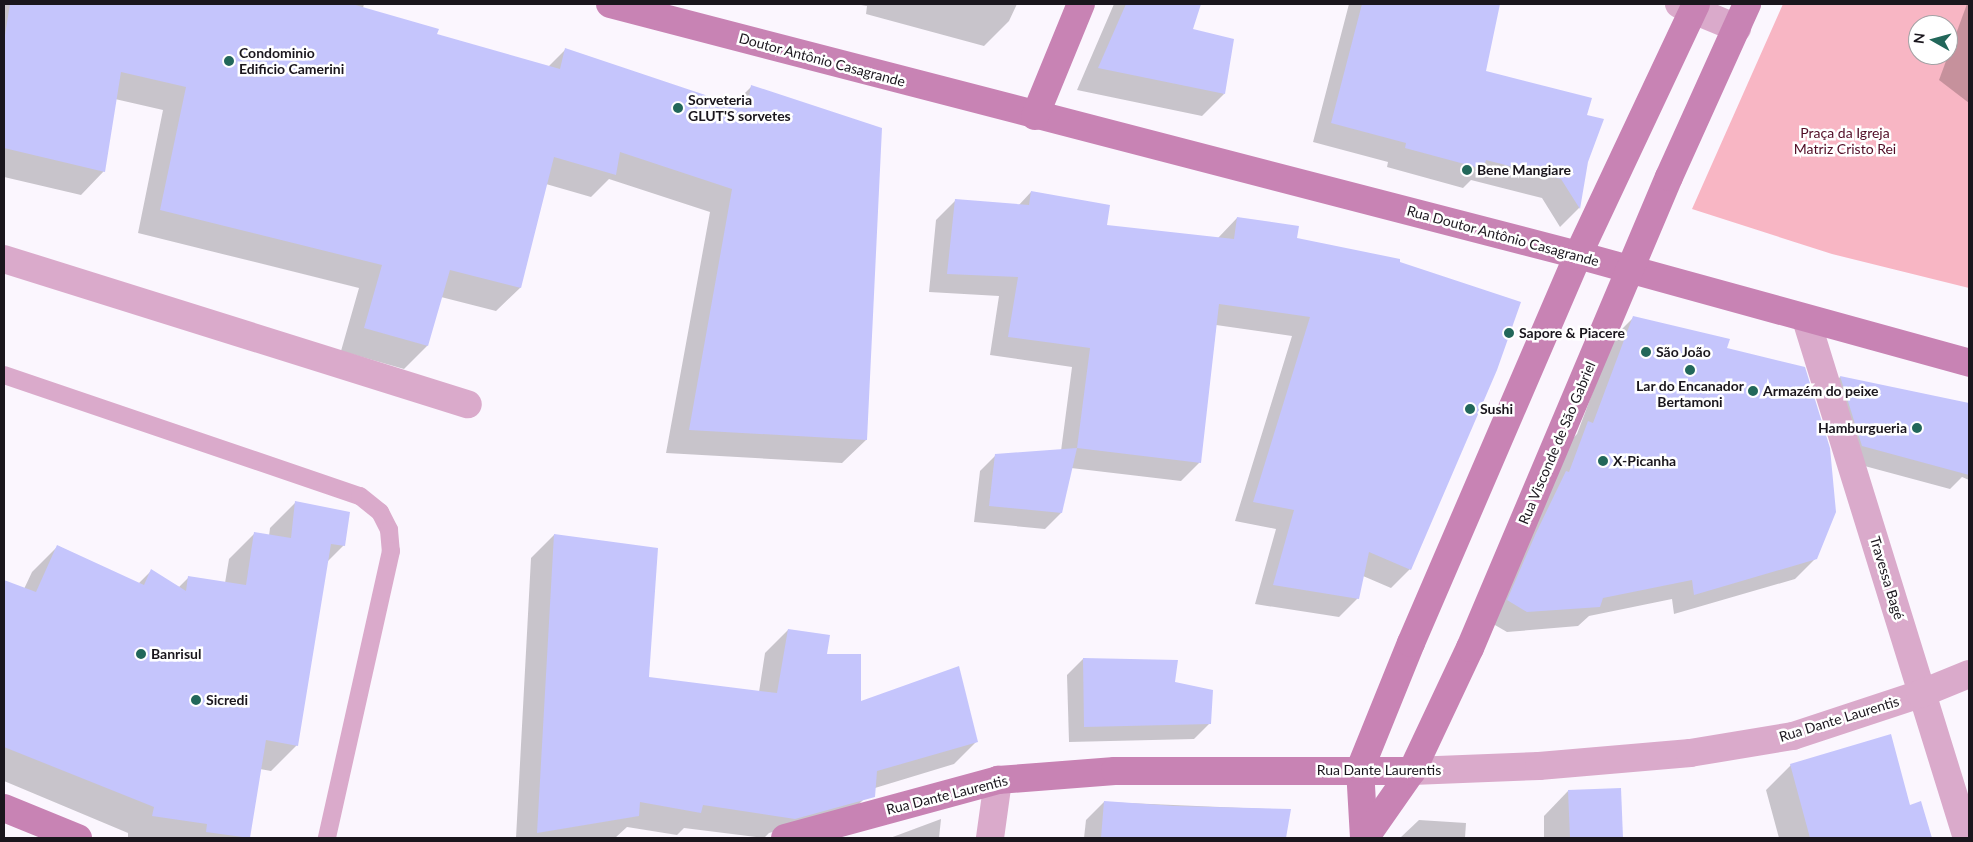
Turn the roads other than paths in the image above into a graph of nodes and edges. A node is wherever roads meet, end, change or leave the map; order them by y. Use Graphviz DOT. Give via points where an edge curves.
graph roads {
  1 [pos="610,4"];
  2 [pos="1081,4"];
  3 [pos="1689,6"];
  4 [pos="1742,16"];
  5 [pos="1035,116"];
  6 [pos="1578,255"];
  7 [pos="4,260"];
  8 [pos="1631,271"];
  9 [pos="1806,318"];
  10 [pos="1969,363"];
  11 [pos="4,376"];
  12 [pos="468,404"];
  13 [pos="1969,674"];
  14 [pos="1920,694"];
  15 [pos="1360,769"];
  16 [pos="1412,771"];
  17 [pos="998,780"];
  18 [pos="4,808"];
  19 [pos="78,838"];
  20 [pos="327,838"];
  21 [pos="785,838"];
  22 [pos="990,838"];
  23 [pos="1365,838"];
  24 [pos="1968,838"];
  1 -- 5 [label="street, Doutor Antônio Casagrande"];
  2 -- 5 [label="street"];
  3 -- 4 [label="street"];
  3 -- 6 [label="street"];
  4 -- 8 [label="street, Rua Visconde de São Gabriel"];
  5 -- 6 [label="street, Rua Doutor Antônio Casagrande"];
  6 -- 8 [label="street, Rua Doutor Antônio Casagrande"];
  6 -- 15 [label="street"];
  7 -- 12 [label="street"];
  8 -- 9 [label="street, Rua Doutor Antônio Casagrande"];
  8 -- 16 [label="street, Rua Visconde de São Gabriel" via="1470,648"];
  9 -- 10 [label="street, Rua Doutor Antônio Casagrande"];
  9 -- 14 [label="street, Travessa Bagé"];
  11 -- 20 [label="lane" via="360,496 380,512 389,530 391,551"];
  13 -- 14 [label="street, Rua Dante Laurentis"];
  14 -- 16 [label="street, Rua Dante Laurentis" via="1793,736 1690,753 1539,766"];
  14 -- 24 [label="street, Travessa Bagé"];
  15 -- 16 [label="street, Rua Dante Laurentis"];
  15 -- 17 [label="street, Rua Dante Laurentis" via="1115,771"];
  15 -- 23 [label="street"];
  16 -- 23 [label="street, Rua Visconde de São Gabriel"];
  17 -- 21 [label="street, Rua Dante Laurentis"];
  17 -- 22 [label="street"];
  18 -- 19 [label="street"];
}
